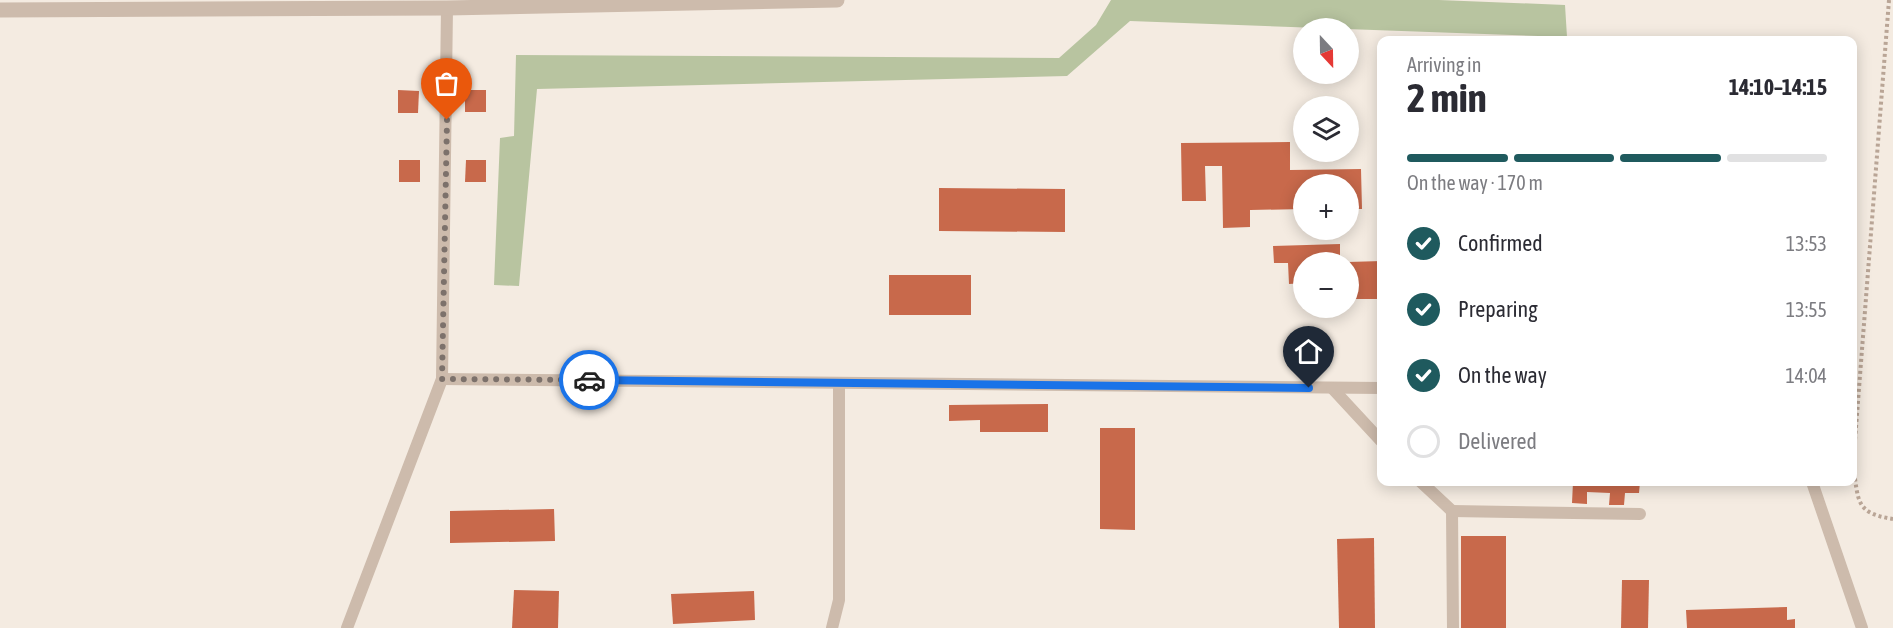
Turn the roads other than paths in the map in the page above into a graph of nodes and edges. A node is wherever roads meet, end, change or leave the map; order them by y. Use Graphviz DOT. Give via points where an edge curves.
graph roads {
  1 [pos="837,0"];
  2 [pos="447,8"];
  3 [pos="0,10"];
  4 [pos="442,379"];
  5 [pos="839,383"];
  6 [pos="1332,388"];
  7 [pos="1377,388"];
  8 [pos="1377,437"];
  9 [pos="1425,486"];
  10 [pos="1813,486"];
  11 [pos="1452,511"];
  12 [pos="1640,514"];
  13 [pos="347,628"];
  14 [pos="832,628"];
  15 [pos="1453,628"];
  16 [pos="1862,628"];
  1 -- 2 [label="street"];
  2 -- 3 [label="street"];
  2 -- 4 [label="lane"];
  4 -- 5 [label="lane"];
  4 -- 13 [label="lane"];
  5 -- 6 [label="lane"];
  5 -- 14 [label="lane" via="839,600"];
  6 -- 7 [label="lane"];
  6 -- 8 [label="lane"];
  9 -- 11 [label="lane"];
  10 -- 16 [label="lane"];
  11 -- 12 [label="lane"];
  11 -- 15 [label="lane"];
}
